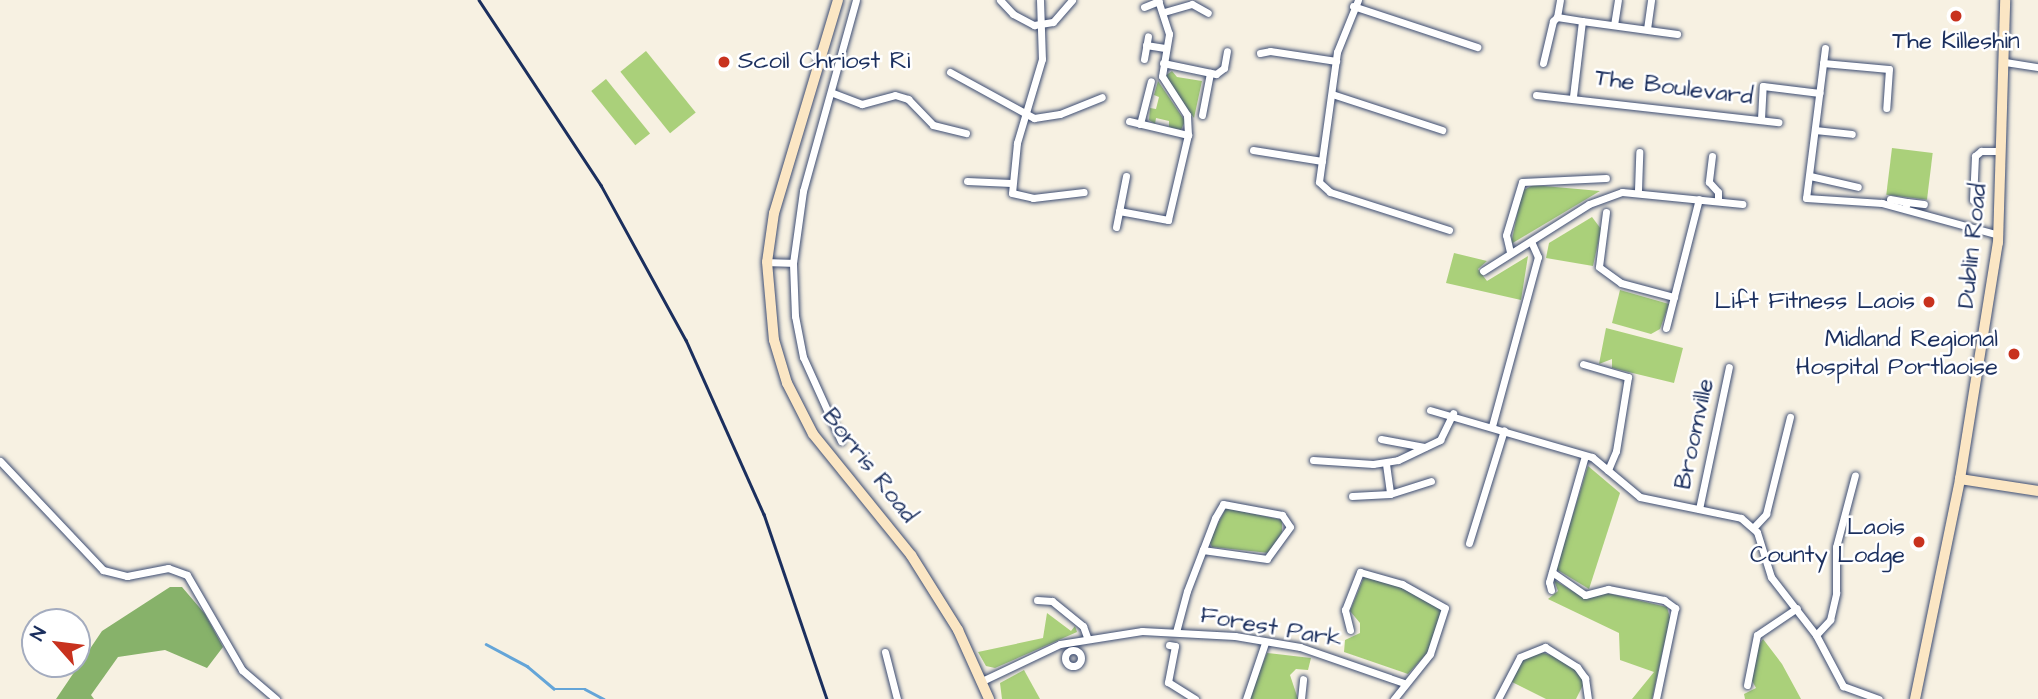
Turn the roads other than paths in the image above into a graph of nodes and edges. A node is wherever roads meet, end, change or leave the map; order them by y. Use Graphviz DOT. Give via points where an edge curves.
graph roads {
  1 [pos="838,0"];
  2 [pos="856,0"];
  3 [pos="1000,0"];
  4 [pos="1040,0"];
  5 [pos="1072,0"];
  6 [pos="1560,0"];
  7 [pos="1618,0"];
  8 [pos="1651,0"];
  9 [pos="2006,0"];
  10 [pos="1158,1"];
  11 [pos="1355,3"];
  12 [pos="1144,7"];
  13 [pos="1164,12"];
  14 [pos="1208,13"];
  15 [pos="1557,17"];
  16 [pos="1582,21"];
  17 [pos="1043,24"];
  18 [pos="1614,24"];
  19 [pos="1647,29"];
  20 [pos="1676,34"];
  21 [pos="1478,47"];
  22 [pos="1165,48"];
  23 [pos="1825,48"];
  24 [pos="1227,51"];
  25 [pos="1260,53"];
  26 [pos="1144,60"];
  27 [pos="1336,61"];
  28 [pos="2005,62"];
  29 [pos="1163,63"];
  30 [pos="1823,63"];
  31 [pos="1543,64"];
  32 [pos="2038,67"];
  33 [pos="950,72"];
  34 [pos="1210,73"];
  35 [pos="1151,81"];
  36 [pos="833,93"];
  37 [pos="1820,93"];
  38 [pos="1332,94"];
  39 [pos="1536,95"];
  40 [pos="1573,96"];
  41 [pos="1102,97"];
  42 [pos="1886,108"];
  43 [pos="1202,115"];
  44 [pos="1027,116"];
  45 [pos="1761,119"];
  46 [pos="1129,121"];
  47 [pos="1778,122"];
  48 [pos="1140,124"];
  49 [pos="1442,130"];
  50 [pos="1815,130"];
  51 [pos="966,133"];
  52 [pos="1852,134"];
  53 [pos="1188,135"];
  54 [pos="1253,150"];
  55 [pos="2001,151"];
  56 [pos="1639,152"];
  57 [pos="1712,156"];
  58 [pos="1322,161"];
  59 [pos="1126,176"];
  60 [pos="1810,176"];
  61 [pos="1606,178"];
  62 [pos="967,181"];
  63 [pos="1011,183"];
  64 [pos="1858,187"];
  65 [pos="1637,190"];
  66 [pos="1084,192"];
  67 [pos="1699,199"];
  68 [pos="1890,199"];
  69 [pos="1973,200"];
  70 [pos="1718,201"];
  71 [pos="1742,204"];
  72 [pos="1924,204"];
  73 [pos="1906,205"];
  74 [pos="1119,211"];
  75 [pos="1606,212"];
  76 [pos="1116,227"];
  77 [pos="1449,230"];
  78 [pos="1999,234"];
  79 [pos="1531,241"];
  80 [pos="1510,251"];
  81 [pos="767,262"];
  82 [pos="793,263"];
  83 [pos="1483,271"];
  84 [pos="1674,297"];
  85 [pos="1666,328"];
  86 [pos="1583,364"];
  87 [pos="1729,367"];
  88 [pos="1430,410"];
  89 [pos="1453,414"];
  90 [pos="1790,417"];
  91 [pos="1492,426"];
  92 [pos="1504,430"];
  93 [pos="1381,439"];
  94 [pos="841,441"];
  95 [pos="1424,447"];
  96 [pos="1585,456"];
  97 [pos="1313,460"];
  98 [pos="0,461"];
  99 [pos="1386,464"];
  100 [pos="1608,470"];
  101 [pos="1855,475"];
  102 [pos="1959,479"];
  103 [pos="1431,481"];
  104 [pos="2038,491"];
  105 [pos="1390,494"];
  106 [pos="1352,496"];
  107 [pos="1699,509"];
  108 [pos="1754,527"];
  109 [pos="1469,543"];
  110 [pos="1203,550"];
  111 [pos="1552,572"];
  112 [pos="1551,590"];
  113 [pos="1037,600"];
  114 [pos="1797,608"];
  115 [pos="1350,630"];
  116 [pos="1176,632"];
  117 [pos="1816,635"];
  118 [pos="1087,636"];
  119 [pos="1069,642"];
  120 [pos="1265,643"];
  121 [pos="1169,645"];
  122 [pos="1072,651"];
  123 [pos="886,652"];
  124 [pos="1303,679"];
  125 [pos="982,681"];
  126 [pos="1404,683"];
  127 [pos="1747,685"];
  128 [pos="276,699"];
  129 [pos="897,699"];
  130 [pos="989,699"];
  131 [pos="1195,699"];
  132 [pos="1246,699"];
  133 [pos="1301,699"];
  134 [pos="1394,699"];
  135 [pos="1498,699"];
  136 [pos="1588,699"];
  137 [pos="1656,699"];
  138 [pos="1879,699"];
  139 [pos="1915,699"];
  1 -- 81 [label="street, Borris Road" via="783,182"];
  2 -- 36 [label="street"];
  3 -- 17 [label="street" via="1022,20"];
  4 -- 17 [label="street"];
  5 -- 17 [label="street" via="1059,18"];
  6 -- 15 [label="street"];
  7 -- 18 [label="street"];
  8 -- 19 [label="street"];
  9 -- 28 [label="street, Dublin Road"];
  10 -- 12 [label="street"];
  10 -- 13 [label="street"];
  11 -- 21 [label="street"];
  11 -- 27 [label="street"];
  13 -- 14 [label="street" via="1192,5"];
  13 -- 22 [label="street" via="1169,34"];
  15 -- 16 [label="street"];
  15 -- 31 [label="street"];
  16 -- 18 [label="street"];
  16 -- 40 [label="street"];
  17 -- 44 [label="street" via="1039,80"];
  18 -- 19 [label="street"];
  19 -- 20 [label="street"];
  22 -- 26 [label="street" via="1147,41"];
  22 -- 29 [label="street"];
  23 -- 30 [label="street"];
  24 -- 34 [label="street" via="1222,71"];
  25 -- 27 [label="street"];
  27 -- 38 [label="street"];
  28 -- 32 [label="street"];
  28 -- 55 [label="street, Dublin Road"];
  29 -- 34 [label="street"];
  29 -- 53 [label="street" via="1162,76 1190,122"];
  30 -- 37 [label="street"];
  30 -- 42 [label="street" via="1889,69"];
  33 -- 44 [label="street"];
  34 -- 43 [label="street"];
  35 -- 48 [label="street"];
  36 -- 51 [label="street" via="862,104 895,95 908,99 933,125"];
  36 -- 82 [label="street" via="803,191"];
  37 -- 45 [label="street, The Boulevard" via="1763,86"];
  37 -- 50 [label="street"];
  38 -- 49 [label="street"];
  38 -- 58 [label="street"];
  39 -- 40 [label="street, The Boulevard"];
  40 -- 45 [label="street, The Boulevard"];
  41 -- 44 [label="street" via="1060,114"];
  44 -- 63 [label="street"];
  45 -- 47 [label="street"];
  46 -- 48 [label="street"];
  48 -- 53 [label="street"];
  50 -- 52 [label="street"];
  50 -- 60 [label="street"];
  53 -- 74 [label="street" via="1168,220"];
  54 -- 58 [label="street"];
  55 -- 69 [label="street" via="1982,151 1975,156"];
  55 -- 78 [label="street, Dublin Road"];
  56 -- 65 [label="street"];
  57 -- 70 [label="street" via="1709,182 1718,192"];
  58 -- 77 [label="street" via="1319,182 1326,190"];
  59 -- 74 [label="street"];
  60 -- 64 [label="street"];
  60 -- 73 [label="street" via="1806,198"];
  61 -- 80 [label="street" via="1522,182 1506,235"];
  62 -- 63 [label="street"];
  63 -- 66 [label="street" via="1016,197"];
  65 -- 67 [label="street"];
  65 -- 79 [label="street" via="1589,204"];
  67 -- 70 [label="street"];
  67 -- 84 [label="street"];
  68 -- 73 [label="street"];
  70 -- 71 [label="street"];
  72 -- 73 [label="street"];
  73 -- 78 [label="street"];
  74 -- 76 [label="street"];
  75 -- 84 [label="street" via="1599,267 1621,284"];
  78 -- 102 [label="street, Dublin Road"];
  79 -- 80 [label="street"];
  79 -- 91 [label="street" via="1538,257"];
  80 -- 83 [label="street"];
  81 -- 82 [label="street"];
  81 -- 125 [label="street, Borris Road" via="775,340 801,413 828,455 911,555 958,630"];
  82 -- 94 [label="street" via="795,316 803,357"];
  84 -- 85 [label="street"];
  86 -- 100 [label="street" via="1628,377 1616,451"];
  87 -- 107 [label="street, Broomville"];
  88 -- 89 [label="street, Broomville"];
  89 -- 91 [label="street, Broomville"];
  89 -- 95 [label="street" via="1446,435"];
  90 -- 108 [label="street" via="1766,514"];
  91 -- 92 [label="street, Broomville"];
  92 -- 96 [label="street, Broomville"];
  92 -- 109 [label="street"];
  93 -- 95 [label="street"];
  95 -- 99 [label="street"];
  96 -- 100 [label="street, Broomville"];
  96 -- 111 [label="street"];
  97 -- 99 [label="street"];
  98 -- 128 [label="street" via="103,570 127,576 168,568 187,575 242,670"];
  99 -- 105 [label="street"];
  100 -- 107 [label="street, Broomville" via="1634,495"];
  101 -- 117 [label="street" via="1836,547 1836,593 1830,620"];
  102 -- 104 [label="street"];
  102 -- 139 [label="street, Dublin Road"];
  103 -- 105 [label="street"];
  105 -- 106 [label="street"];
  107 -- 108 [label="street, Broomville" via="1741,518"];
  108 -- 114 [label="street" via="1771,577"];
  110 -- 110 [label="street" via="1267,559 1290,527 1282,515 1223,504"];
  110 -- 116 [label="street"];
  111 -- 112 [label="street"];
  111 -- 137 [label="street" via="1585,595 1608,589 1664,600 1675,608"];
  113 -- 118 [label="street" via="1052,601 1083,626"];
  114 -- 117 [label="street"];
  114 -- 127 [label="street" via="1757,635"];
  115 -- 126 [label="street" via="1345,610 1360,572 1402,584 1445,608 1430,654"];
  116 -- 118 [label="street, Forest Park"];
  116 -- 120 [label="street, Forest Park"];
  117 -- 138 [label="street" via="1843,686"];
  118 -- 119 [label="street, Forest Park"];
  119 -- 122 [label="street"];
  119 -- 125 [label="street, Forest Park"];
  120 -- 126 [label="street, Forest Park" via="1326,654"];
  120 -- 132 [label="street"];
  121 -- 131 [label="street" via="1175,646 1168,682"];
  123 -- 129 [label="street"];
  124 -- 133 [label="street"];
  125 -- 130 [label="street, Borris Road"];
  126 -- 134 [label="street"];
  135 -- 136 [label="street" via="1520,657 1545,647 1577,667 1585,678"];
}
